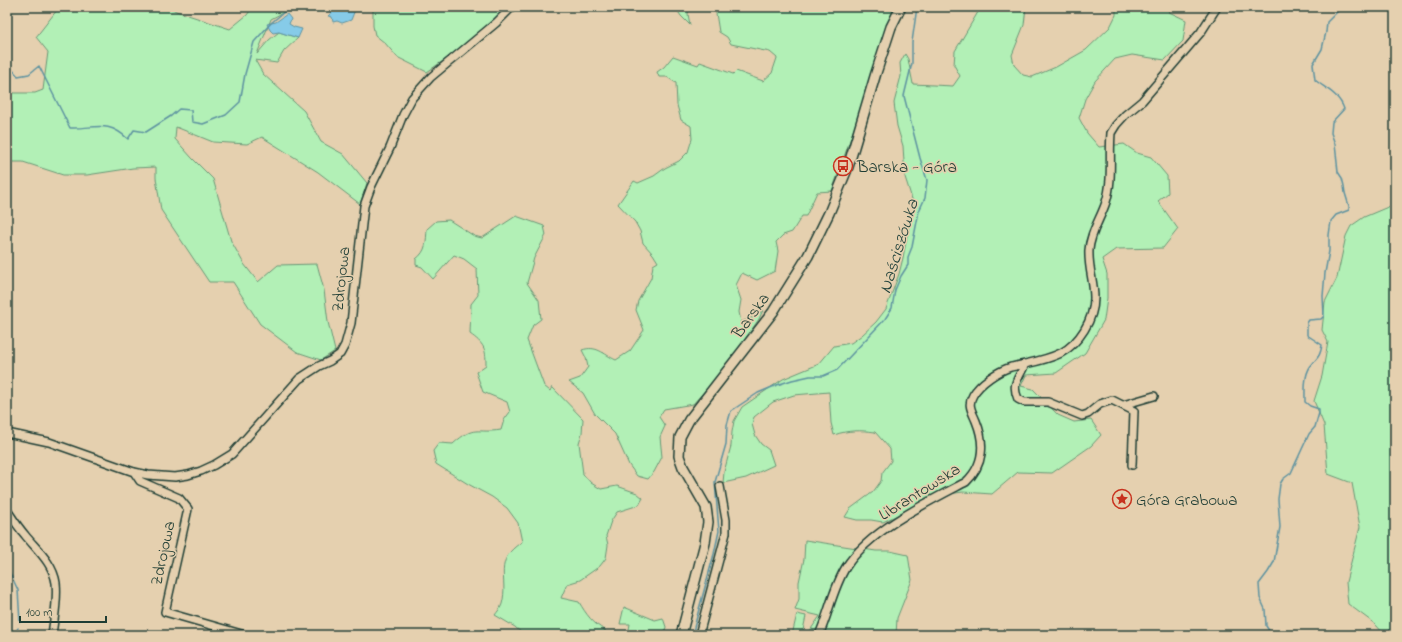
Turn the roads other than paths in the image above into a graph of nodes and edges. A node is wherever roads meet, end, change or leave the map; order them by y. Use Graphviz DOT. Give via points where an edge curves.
graph roads {
  1 [pos="512,7"];
  2 [pos="901,7"];
  3 [pos="1216,7"];
  4 [pos="1025,364"];
  5 [pos="1154,396"];
  6 [pos="1123,405"];
  7 [pos="7,433"];
  8 [pos="1132,465"];
  9 [pos="134,472"];
  10 [pos="720,486"];
  11 [pos="7,510"];
  12 [pos="52,635"];
  13 [pos="246,635"];
  14 [pos="681,635"];
  15 [pos="699,635"];
  16 [pos="819,635"];
  1 -- 9 [label="street, Zdrojowa" via="431,78 412,98 403,115 364,206 351,323 340,354 299,378 232,454 214,465 175,477 148,476"];
  2 -- 14 [label="street, Barska" via="876,73 848,167 811,251 773,312 681,433 681,461 706,508 708,522"];
  3 -- 4 [label="street, Librantowska" via="1201,32 1111,133 1109,190 1089,250 1094,299 1084,331 1062,352"];
  4 -- 6 [label="street" via="1014,391 1018,399 1024,402 1048,402 1082,416 1100,404 1112,400"];
  4 -- 16 [label="street, Librantowska" via="1010,367 997,374 973,395 970,409 979,430 981,454 979,467 973,475 966,482 902,517 857,553 839,582"];
  5 -- 6 [label="street"];
  6 -- 8 [label="street" via="1134,411"];
  7 -- 9 [label="street, Zdrojowa" via="49,442"];
  9 -- 13 [label="street, Zdrojowa" via="140,481 179,498 188,508 165,612"];
  10 -- 15 [label="street" via="726,533"];
  11 -- 12 [label="street" via="52,569 56,584"];
}
